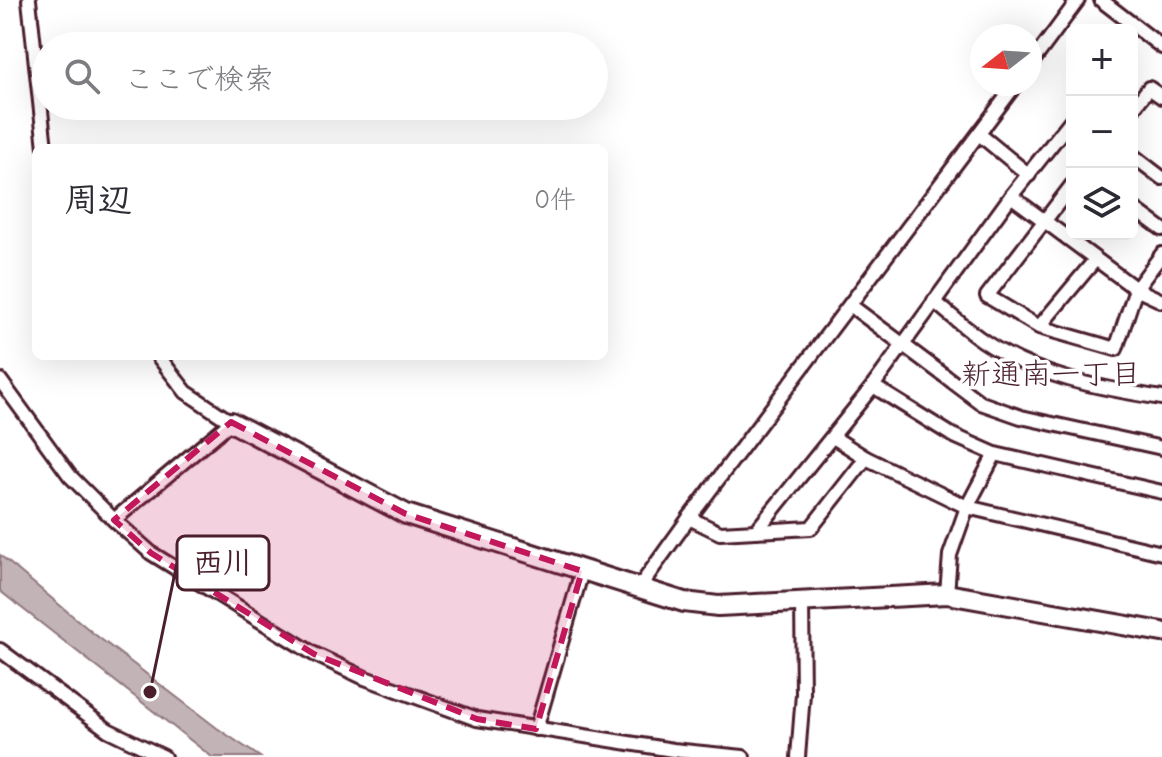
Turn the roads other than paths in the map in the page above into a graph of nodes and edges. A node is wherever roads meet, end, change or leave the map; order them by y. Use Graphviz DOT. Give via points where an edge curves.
graph roads {
  1 [pos="29,0"];
  2 [pos="1078,0"];
  3 [pos="1101,0"];
  4 [pos="1141,31"];
  5 [pos="32,32"];
  6 [pos="1138,35"];
  7 [pos="1162,47"];
  8 [pos="1042,49"];
  9 [pos="1007,96"];
  10 [pos="1162,97"];
  11 [pos="1138,102"];
  12 [pos="42,120"];
  13 [pos="1066,127"];
  14 [pos="979,134"];
  15 [pos="45,144"];
  16 [pos="1138,160"];
  17 [pos="1029,175"];
  18 [pos="1162,178"];
  19 [pos="1066,193"];
  20 [pos="1011,196"];
  21 [pos="1138,211"];
  22 [pos="1045,219"];
  23 [pos="1162,229"];
  24 [pos="1162,254"];
  25 [pos="1095,260"];
  26 [pos="1136,289"];
  27 [pos="934,301"];
  28 [pos="1162,301"];
  29 [pos="850,305"];
  30 [pos="1039,327"];
  31 [pos="903,346"];
  32 [pos="161,360"];
  33 [pos="0,380"];
  34 [pos="873,386"];
  35 [pos="1162,398"];
  36 [pos="231,422"];
  37 [pos="833,437"];
  38 [pos="1162,448"];
  39 [pos="995,454"];
  40 [pos="866,458"];
  41 [pos="1162,492"];
  42 [pos="967,507"];
  43 [pos="689,518"];
  44 [pos="114,520"];
  45 [pos="756,531"];
  46 [pos="1162,553"];
  47 [pos="582,571"];
  48 [pos="638,589"];
  49 [pos="947,594"];
  50 [pos="802,602"];
  51 [pos="1162,632"];
  52 [pos="0,650"];
  53 [pos="536,729"];
  54 [pos="164,757"];
  55 [pos="743,757"];
  56 [pos="798,757"];
  1 -- 5 [label="street"];
  2 -- 8 [label="street"];
  3 -- 4 [label="street"];
  4 -- 6 [label="street"];
  4 -- 7 [label="street"];
  9 -- 14 [label="street"];
  10 -- 11 [label="street" via="1149,88"];
  12 -- 15 [label="street"];
  13 -- 17 [label="street"];
  14 -- 17 [label="street"];
  14 -- 29 [label="street"];
  16 -- 18 [label="street"];
  17 -- 20 [label="street"];
  19 -- 22 [label="street"];
  20 -- 22 [label="street"];
  20 -- 27 [label="street"];
  21 -- 23 [label="street"];
  22 -- 25 [label="street"];
  22 -- 30 [label="street" via="987,296"];
  24 -- 26 [label="street"];
  25 -- 26 [label="street"];
  25 -- 30 [label="street"];
  26 -- 28 [label="street"];
  26 -- 30 [label="street" via="1116,349"];
  27 -- 31 [label="street"];
  27 -- 35 [label="street" via="983,341 1039,370 1094,387"];
  29 -- 31 [label="street"];
  29 -- 43 [label="street"];
  31 -- 34 [label="street"];
  31 -- 38 [label="street" via="981,403"];
  32 -- 36 [label="street" via="186,392"];
  33 -- 44 [label="street" via="70,476"];
  34 -- 37 [label="street"];
  34 -- 39 [label="street" via="952,435"];
  36 -- 44 [label="street"];
  36 -- 47 [label="street" via="406,514"];
  37 -- 40 [label="street"];
  37 -- 45 [label="street"];
  39 -- 41 [label="street"];
  39 -- 42 [label="street"];
  40 -- 42 [label="street"];
  40 -- 45 [label="street" via="811,528"];
  42 -- 46 [label="street"];
  42 -- 49 [label="street" via="950,555"];
  43 -- 45 [label="street" via="720,533"];
  43 -- 48 [label="street"];
  44 -- 53 [label="street" via="151,553 314,654 477,719"];
  47 -- 48 [label="street"];
  47 -- 53 [label="street"];
  48 -- 50 [label="street" via="718,606"];
  49 -- 50 [label="street"];
  49 -- 51 [label="street"];
  50 -- 56 [label="street"];
  52 -- 54 [label="street" via="108,730"];
  53 -- 55 [label="street"];
}
